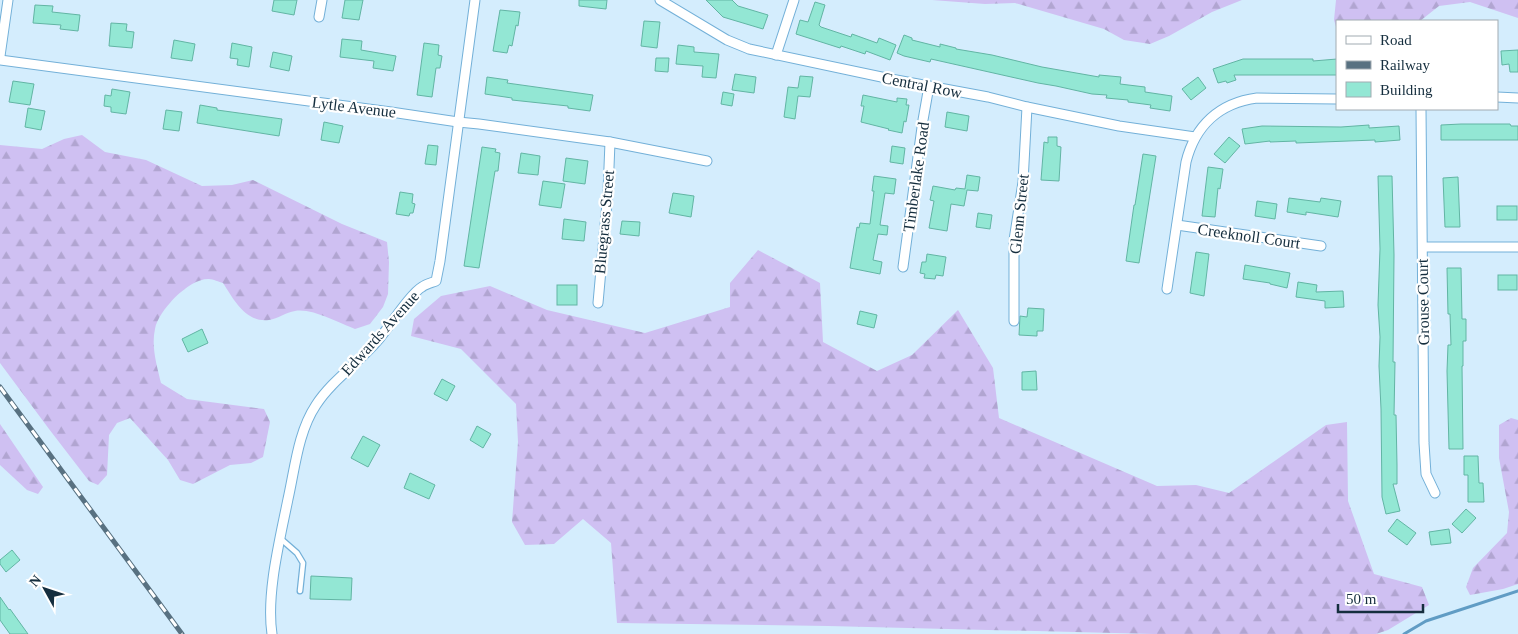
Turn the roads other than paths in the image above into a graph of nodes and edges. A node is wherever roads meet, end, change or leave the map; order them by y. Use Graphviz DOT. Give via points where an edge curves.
graph roads {
  1 [pos="8,0"];
  2 [pos="322,0"];
  3 [pos="475,0"];
  4 [pos="660,0"];
  5 [pos="794,0"];
  6 [pos="319,17"];
  7 [pos="776,55"];
  8 [pos="0,56"];
  9 [pos="0,60"];
  10 [pos="929,86"];
  11 [pos="1498,98"];
  12 [pos="1518,98"];
  13 [pos="1336,99"];
  14 [pos="1027,107"];
  15 [pos="1421,110"];
  16 [pos="458,122"];
  17 [pos="1195,137"];
  18 [pos="610,142"];
  19 [pos="707,161"];
  20 [pos="1176,225"];
  21 [pos="1321,246"];
  22 [pos="1518,246"];
  23 [pos="1422,247"];
  24 [pos="903,267"];
  25 [pos="1167,289"];
  26 [pos="598,303"];
  27 [pos="1014,321"];
  28 [pos="1435,493"];
  29 [pos="280,539"];
  30 [pos="300,590"];
  31 [pos="272,634"];
  1 -- 8 [label="street"];
  2 -- 6 [label="street"];
  3 -- 16 [label="street, Edwards Avenue"];
  4 -- 7 [label="street, Central Row" via="727,40"];
  5 -- 7 [label="street"];
  7 -- 10 [label="street, Central Row"];
  9 -- 16 [label="street, Lytle Avenue"];
  10 -- 14 [label="street, Central Row"];
  10 -- 24 [label="street, Timberlake Road"];
  11 -- 12 [label="street"];
  13 -- 17 [label="street" via="1247,100 1219,111"];
  14 -- 17 [label="street, Central Row"];
  14 -- 27 [label="street, Glenn Street" via="1024,174 1014,240"];
  15 -- 23 [label="street, Grouse Court"];
  16 -- 18 [label="street, Lytle Avenue"];
  16 -- 29 [label="street, Edwards Avenue" via="436,280 413,295 376,342 317,404 299,445"];
  17 -- 20 [label="street" via="1186,162"];
  18 -- 19 [label="street, Lytle Avenue"];
  18 -- 26 [label="street, Bluegrass Street"];
  20 -- 21 [label="street, Creeknoll Court"];
  20 -- 25 [label="street"];
  22 -- 23 [label="street"];
  23 -- 28 [label="street, Grouse Court" via="1426,474"];
  29 -- 30 [label="lane" via="297,553 303,563"];
  29 -- 31 [label="street, Edwards Avenue" via="272,594"];
}
